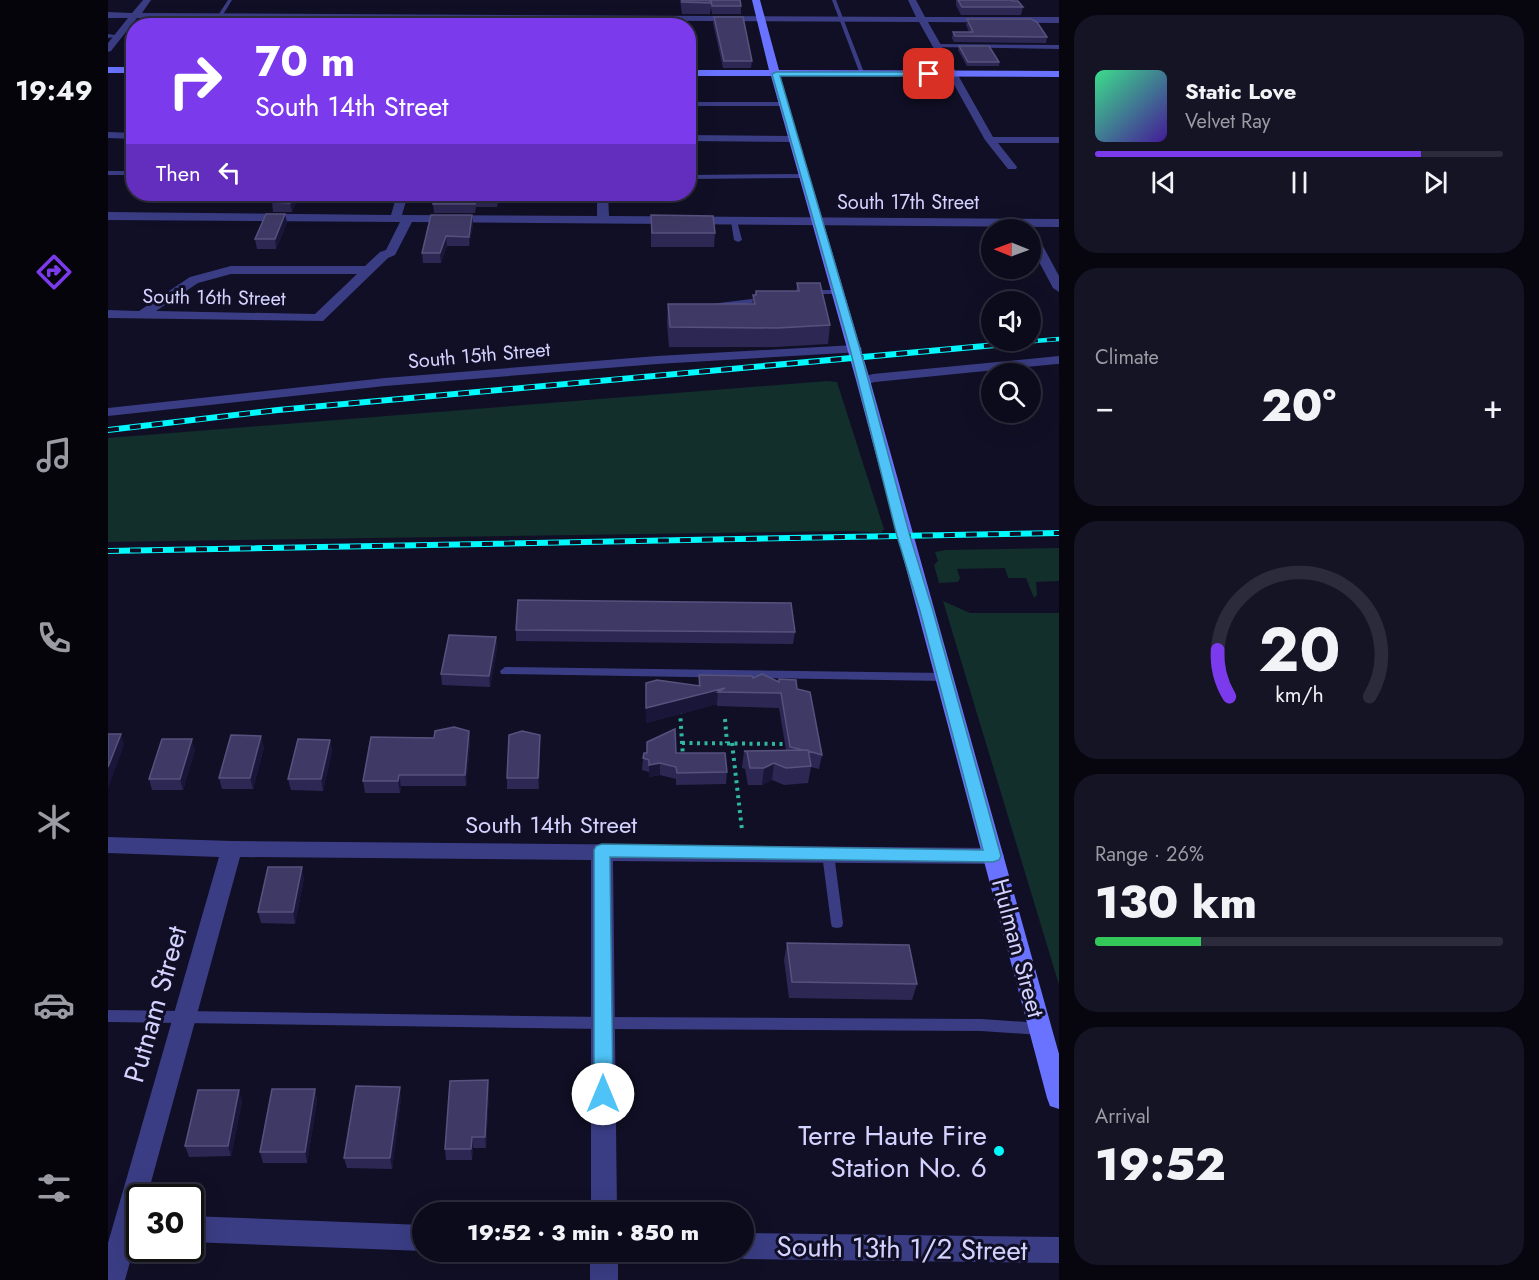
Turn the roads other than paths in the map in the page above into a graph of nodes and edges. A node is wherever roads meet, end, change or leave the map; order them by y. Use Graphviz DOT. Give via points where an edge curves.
graph roads {
  1 [pos="147,0"];
  2 [pos="230,0"];
  3 [pos="756,0"];
  4 [pos="834,0"];
  5 [pos="912,0"];
  6 [pos="108,15"];
  7 [pos="135,15"];
  8 [pos="219,16"];
  9 [pos="446,17"];
  10 [pos="604,17"];
  11 [pos="133,18"];
  12 [pos="620,18"];
  13 [pos="761,18"];
  14 [pos="842,19"];
  15 [pos="922,19"];
  16 [pos="1059,20"];
  17 [pos="696,21"];
  18 [pos="126,26"];
  19 [pos="108,36"];
  20 [pos="118,36"];
  21 [pos="936,46"];
  22 [pos="1059,47"];
  23 [pos="108,50"];
  24 [pos="108,70"];
  25 [pos="126,70"];
  26 [pos="696,72"];
  27 [pos="776,74"];
  28 [pos="863,74"];
  29 [pos="951,74"];
  30 [pos="1059,74"];
  31 [pos="696,104"];
  32 [pos="784,104"];
  33 [pos="108,135"];
  34 [pos="126,136"];
  35 [pos="696,138"];
  36 [pos="794,139"];
  37 [pos="990,140"];
  38 [pos="1059,140"];
  39 [pos="1012,167"];
  40 [pos="108,173"];
  41 [pos="126,173"];
  42 [pos="805,176"];
  43 [pos="696,177"];
  44 [pos="402,201"];
  45 [pos="603,201"];
  46 [pos="108,216"];
  47 [pos="402,217"];
  48 [pos="603,220"];
  49 [pos="734,221"];
  50 [pos="818,221"];
  51 [pos="1059,223"];
  52 [pos="981,226"];
  53 [pos="1041,226"];
  54 [pos="738,240"];
  55 [pos="1041,253"];
  56 [pos="368,270"];
  57 [pos="1059,288"];
  58 [pos="838,292"];
  59 [pos="798,294"];
  60 [pos="779,297"];
  61 [pos="697,307"];
  62 [pos="108,314"];
  63 [pos="141,315"];
  64 [pos="855,349"];
  65 [pos="1057,360"];
  66 [pos="864,381"];
  67 [pos="108,412"];
  68 [pos="505,671"];
  69 [pos="944,677"];
  70 [pos="108,845"];
  71 [pos="232,849"];
  72 [pos="602,850"];
  73 [pos="828,854"];
  74 [pos="993,856"];
  75 [pos="837,923"];
  76 [pos="108,1016"];
  77 [pos="183,1017"];
  78 [pos="603,1023"];
  79 [pos="1040,1029"];
  80 [pos="1059,1098"];
  81 [pos="604,1202"];
  82 [pos="125,1227"];
  83 [pos="204,1230"];
  84 [pos="412,1238"];
  85 [pos="754,1246"];
  86 [pos="1059,1250"];
  87 [pos="604,1262"];
  88 [pos="111,1280"];
  89 [pos="604,1280"];
  1 -- 7 [label="street"];
  2 -- 8 [label="lane"];
  3 -- 13 [label="street, Hulman Street"];
  4 -- 14 [label="lane"];
  5 -- 15 [label="street"];
  6 -- 7 [label="street"];
  7 -- 8 [label="street"];
  7 -- 11 [label="street"];
  8 -- 9 [label="street"];
  9 -- 10 [label="street"];
  10 -- 12 [label="street"];
  13 -- 14 [label="street"];
  13 -- 17 [label="street"];
  13 -- 27 [label="street, Hulman Street"];
  14 -- 15 [label="street"];
  14 -- 28 [label="lane"];
  15 -- 16 [label="street"];
  15 -- 21 [label="street"];
  18 -- 20 [label="street"];
  19 -- 20 [label="lane"];
  20 -- 23 [label="street"];
  21 -- 22 [label="lane"];
  21 -- 29 [label="street"];
  24 -- 25 [label="street"];
  26 -- 27 [label="street"];
  27 -- 28 [label="street"];
  27 -- 32 [label="street, Hulman Street"];
  28 -- 29 [label="street"];
  29 -- 30 [label="street"];
  29 -- 37 [label="street"];
  31 -- 32 [label="lane"];
  32 -- 36 [label="street, Hulman Street"];
  33 -- 34 [label="street"];
  35 -- 36 [label="street"];
  36 -- 42 [label="street, Hulman Street"];
  37 -- 38 [label="street"];
  37 -- 39 [label="street"];
  40 -- 41 [label="lane"];
  42 -- 43 [label="lane"];
  42 -- 50 [label="street, Hulman Street"];
  44 -- 47 [label="street"];
  45 -- 48 [label="street"];
  46 -- 47 [label="street, South 17th Street"];
  47 -- 48 [label="street, South 17th Street"];
  47 -- 56 [label="street" via="391,252"];
  48 -- 49 [label="street, South 17th Street"];
  49 -- 50 [label="street, South 17th Street"];
  49 -- 54 [label="lane"];
  50 -- 52 [label="street, South 17th Street"];
  50 -- 58 [label="street, Hulman Street"];
  51 -- 53 [label="street, South 17th Street"];
  55 -- 57 [label="street"];
  56 -- 63 [label="street" via="231,270 194,280"];
  56 -- 63 [label="street, South 16th Street" via="318,318"];
  58 -- 59 [label="lane"];
  58 -- 64 [label="street, Hulman Street"];
  60 -- 61 [label="lane"];
  62 -- 63 [label="street, South 16th Street"];
  64 -- 66 [label="street, Hulman Street"];
  64 -- 67 [label="street, South 15th Street" via="385,382"];
  65 -- 66 [label="street"];
  66 -- 69 [label="street, Hulman Street"];
  68 -- 69 [label="lane"];
  69 -- 74 [label="street, Hulman Street"];
  70 -- 71 [label="street, South 14th Street"];
  71 -- 72 [label="street, South 14th Street"];
  71 -- 77 [label="street, Putnam Street"];
  72 -- 73 [label="street, South 14th Street"];
  72 -- 78 [label="street"];
  73 -- 74 [label="street, South 14th Street"];
  73 -- 75 [label="lane"];
  74 -- 79 [label="street, Hulman Street"];
  76 -- 77 [label="lane"];
  77 -- 78 [label="lane"];
  77 -- 82 [label="street, Putnam Street"];
  78 -- 79 [label="lane" via="969,1025"];
  78 -- 81 [label="street"];
  79 -- 80 [label="street, Hulman Street"];
  82 -- 88 [label="street, Putnam Street"];
  83 -- 84 [label="street"];
  85 -- 86 [label="street, South 13th 1/2 Street"];
  87 -- 89 [label="street"];
}
